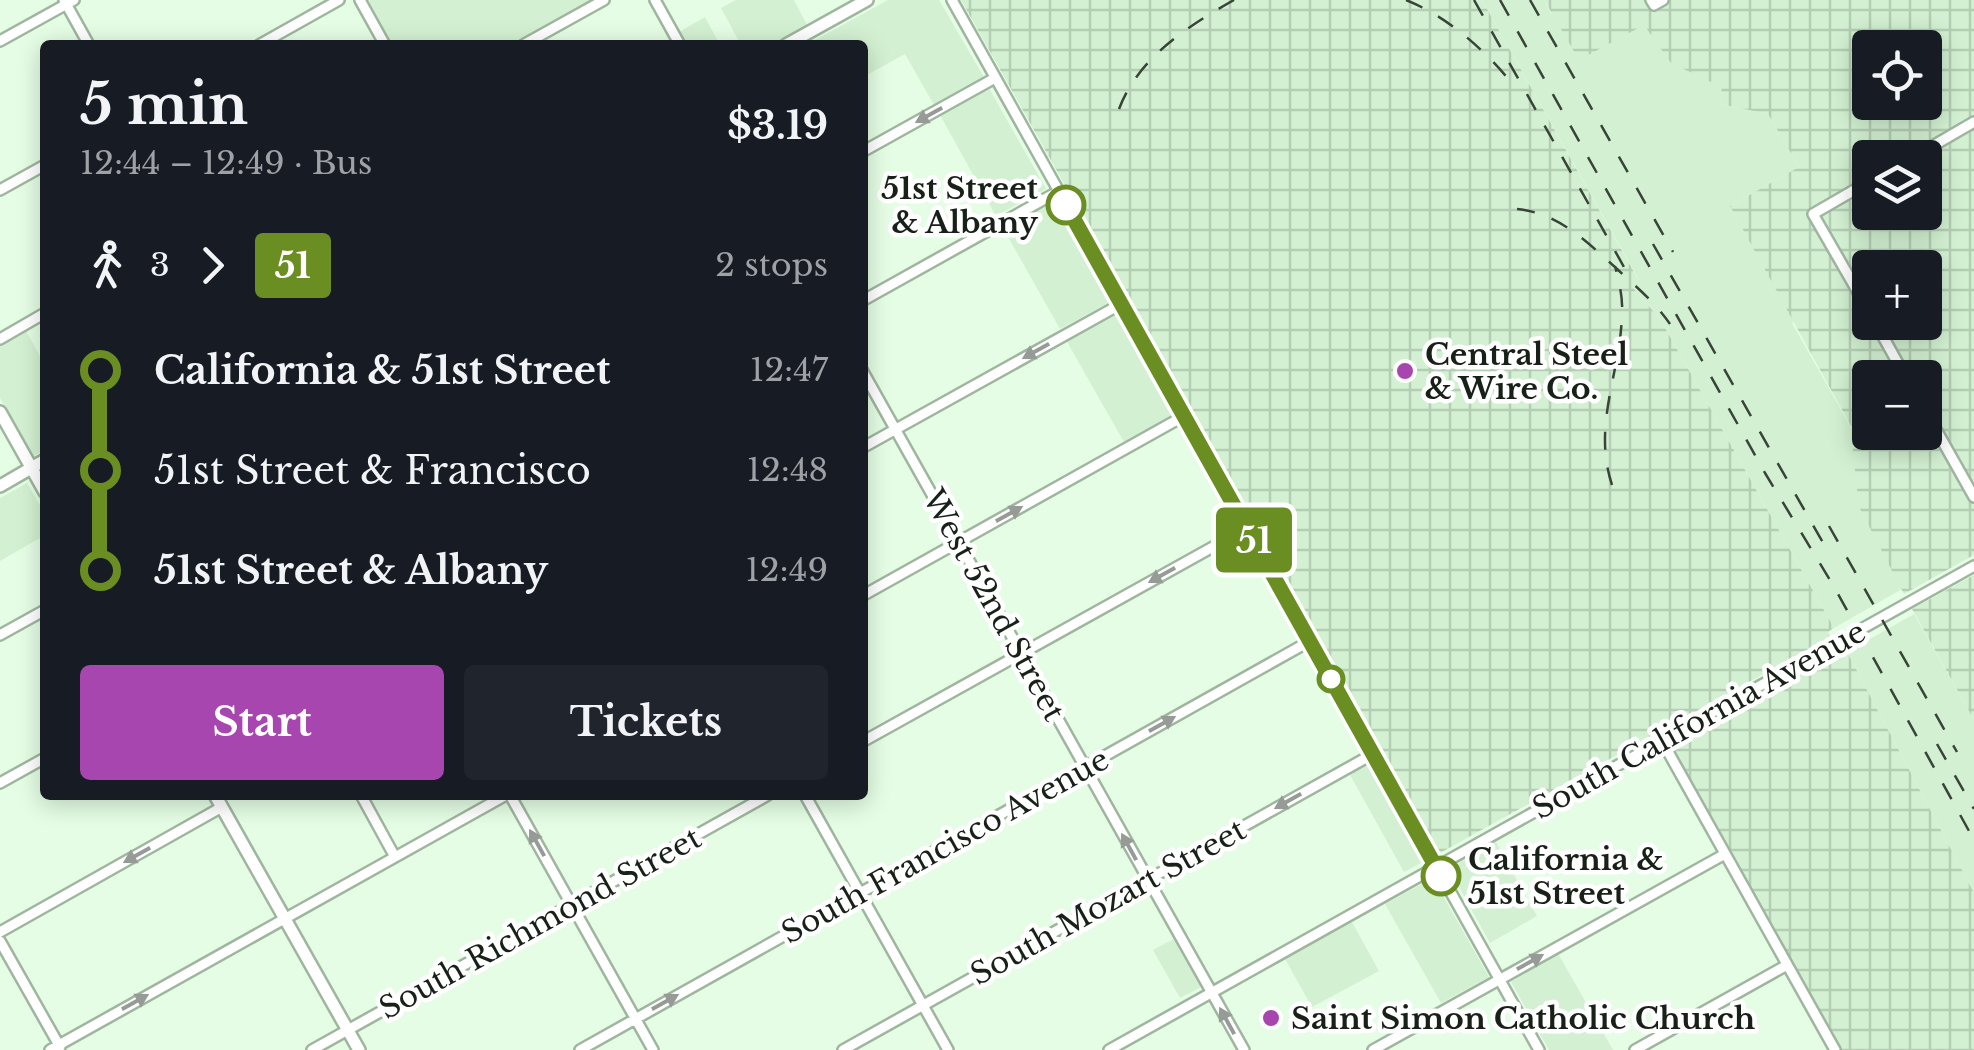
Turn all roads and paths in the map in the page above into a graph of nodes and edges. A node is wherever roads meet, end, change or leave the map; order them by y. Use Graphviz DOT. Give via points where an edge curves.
graph roads {
  1 [pos="339,0"];
  2 [pos="360,0"];
  3 [pos="604,0"];
  4 [pos="655,0"];
  5 [pos="867,0"];
  6 [pos="952,0"];
  7 [pos="68,1"];
  8 [pos="87,40"];
  9 [pos="268,40"];
  10 [pos="382,40"];
  11 [pos="533,40"];
  12 [pos="677,40"];
  13 [pos="795,40"];
  14 [pos="0,41"];
  15 [pos="995,78"];
  16 [pos="1974,122"];
  17 [pos="1942,141"];
  18 [pos="868,149"];
  19 [pos="40,168"];
  20 [pos="0,190"];
  21 [pos="1058,191"];
  22 [pos="1852,191"];
  23 [pos="1852,282"];
  24 [pos="868,298"];
  25 [pos="1122,304"];
  26 [pos="40,317"];
  27 [pos="0,338"];
  28 [pos="868,381"];
  29 [pos="0,412"];
  30 [pos="1184,416"];
  31 [pos="896,430"];
  32 [pos="1942,440"];
  33 [pos="868,445"];
  34 [pos="40,463"];
  35 [pos="31,468"];
  36 [pos="40,483"];
  37 [pos="0,486"];
  38 [pos="1974,496"];
  39 [pos="1247,528"];
  40 [pos="959,542"];
  41 [pos="1974,566"];
  42 [pos="868,593"];
  43 [pos="40,613"];
  44 [pos="0,636"];
  45 [pos="1310,641"];
  46 [pos="1022,654"];
  47 [pos="868,739"];
  48 [pos="1662,741"];
  49 [pos="1373,754"];
  50 [pos="40,761"];
  51 [pos="1085,767"];
  52 [pos="0,783"];
  53 [pos="218,800"];
  54 [pos="364,800"];
  55 [pos="499,800"];
  56 [pos="511,800"];
  57 [pos="759,800"];
  58 [pos="808,800"];
  59 [pos="222,808"];
  60 [pos="1724,854"];
  61 [pos="396,857"];
  62 [pos="1436,867"];
  63 [pos="1148,880"];
  64 [pos="860,893"];
  65 [pos="571,905"];
  66 [pos="285,919"];
  67 [pos="0,932"];
  68 [pos="0,941"];
  69 [pos="1787,965"];
  70 [pos="1499,979"];
  71 [pos="1212,993"];
  72 [pos="923,1005"];
  73 [pos="636,1019"];
  74 [pos="348,1030"];
  75 [pos="57,1048"];
  76 [pos="312,1050"];
  77 [pos="359,1050"];
  78 [pos="580,1050"];
  79 [pos="653,1050"];
  80 [pos="843,1050"];
  81 [pos="948,1050"];
  82 [pos="1108,1050"];
  83 [pos="1244,1050"];
  84 [pos="1372,1050"];
  85 [pos="1539,1050"];
  86 [pos="1635,1050"];
  87 [pos="1835,1050"];
  1 -- 9 [label="street"];
  2 -- 10 [label="street"];
  3 -- 11 [label="street"];
  4 -- 12 [label="street"];
  5 -- 13 [label="main road"];
  6 -- 15 [label="street"];
  7 -- 8 [label="street"];
  7 -- 14 [label="street"];
  15 -- 18 [label="street, one-way"];
  15 -- 21 [label="street"];
  16 -- 17 [label="street"];
  19 -- 20 [label="street"];
  21 -- 24 [label="street"];
  21 -- 25 [label="street"];
  22 -- 23 [label="street" via="1813,214"];
  25 -- 30 [label="street"];
  25 -- 31 [label="street, one-way"];
  26 -- 27 [label="street"];
  28 -- 31 [label="street, West 52nd Street"];
  29 -- 35 [label="main road"];
  30 -- 39 [label="street"];
  40 -- 30 [label="street, one-way"];
  31 -- 33 [label="street"];
  31 -- 40 [label="street, West 52nd Street"];
  32 -- 38 [label="street"];
  34 -- 35 [label="main road"];
  35 -- 36 [label="main road"];
  35 -- 37 [label="main road"];
  39 -- 45 [label="street"];
  39 -- 46 [label="street, one-way"];
  40 -- 42 [label="street"];
  40 -- 46 [label="street, West 52nd Street"];
  41 -- 48 [label="street, South California Avenue"];
  43 -- 44 [label="street"];
  45 -- 49 [label="street"];
  51 -- 45 [label="street, South Francisco Avenue, one-way"];
  46 -- 47 [label="street"];
  46 -- 51 [label="street, West 52nd Street"];
  48 -- 60 [label="street"];
  48 -- 62 [label="street, South California Avenue"];
  49 -- 62 [label="street"];
  49 -- 63 [label="street, South Mozart Street, one-way"];
  50 -- 52 [label="street"];
  63 -- 51 [label="street, West 52nd Street, one-way"];
  51 -- 64 [label="street, South Francisco Avenue"];
  53 -- 59 [label="main road"];
  54 -- 61 [label="street"];
  55 -- 61 [label="street"];
  65 -- 56 [label="street, one-way"];
  57 -- 65 [label="street, South Richmond Street"];
  58 -- 64 [label="street"];
  59 -- 66 [label="main road"];
  59 -- 67 [label="street, one-way"];
  60 -- 69 [label="street"];
  70 -- 60 [label="street, one-way"];
  61 -- 66 [label="street"];
  62 -- 70 [label="street"];
  62 -- 71 [label="street, South California Avenue"];
  63 -- 71 [label="street, West 52nd Street"];
  63 -- 72 [label="street, South Mozart Street"];
  64 -- 72 [label="street"];
  73 -- 64 [label="street, South Francisco Avenue, one-way"];
  65 -- 73 [label="street"];
  65 -- 74 [label="street, South Richmond Street"];
  66 -- 74 [label="main road"];
  75 -- 66 [label="street, one-way"];
  68 -- 75 [label="street"];
  69 -- 86 [label="street"];
  69 -- 87 [label="street"];
  70 -- 84 [label="street"];
  70 -- 85 [label="street"];
  71 -- 82 [label="street, South California Avenue"];
  83 -- 71 [label="street, West 52nd Street, one-way"];
  72 -- 80 [label="street, South Mozart Street"];
  72 -- 81 [label="street"];
  73 -- 78 [label="street, South Francisco Avenue"];
  73 -- 79 [label="street"];
  74 -- 76 [label="street, South Richmond Street"];
  74 -- 77 [label="main road"];
}
